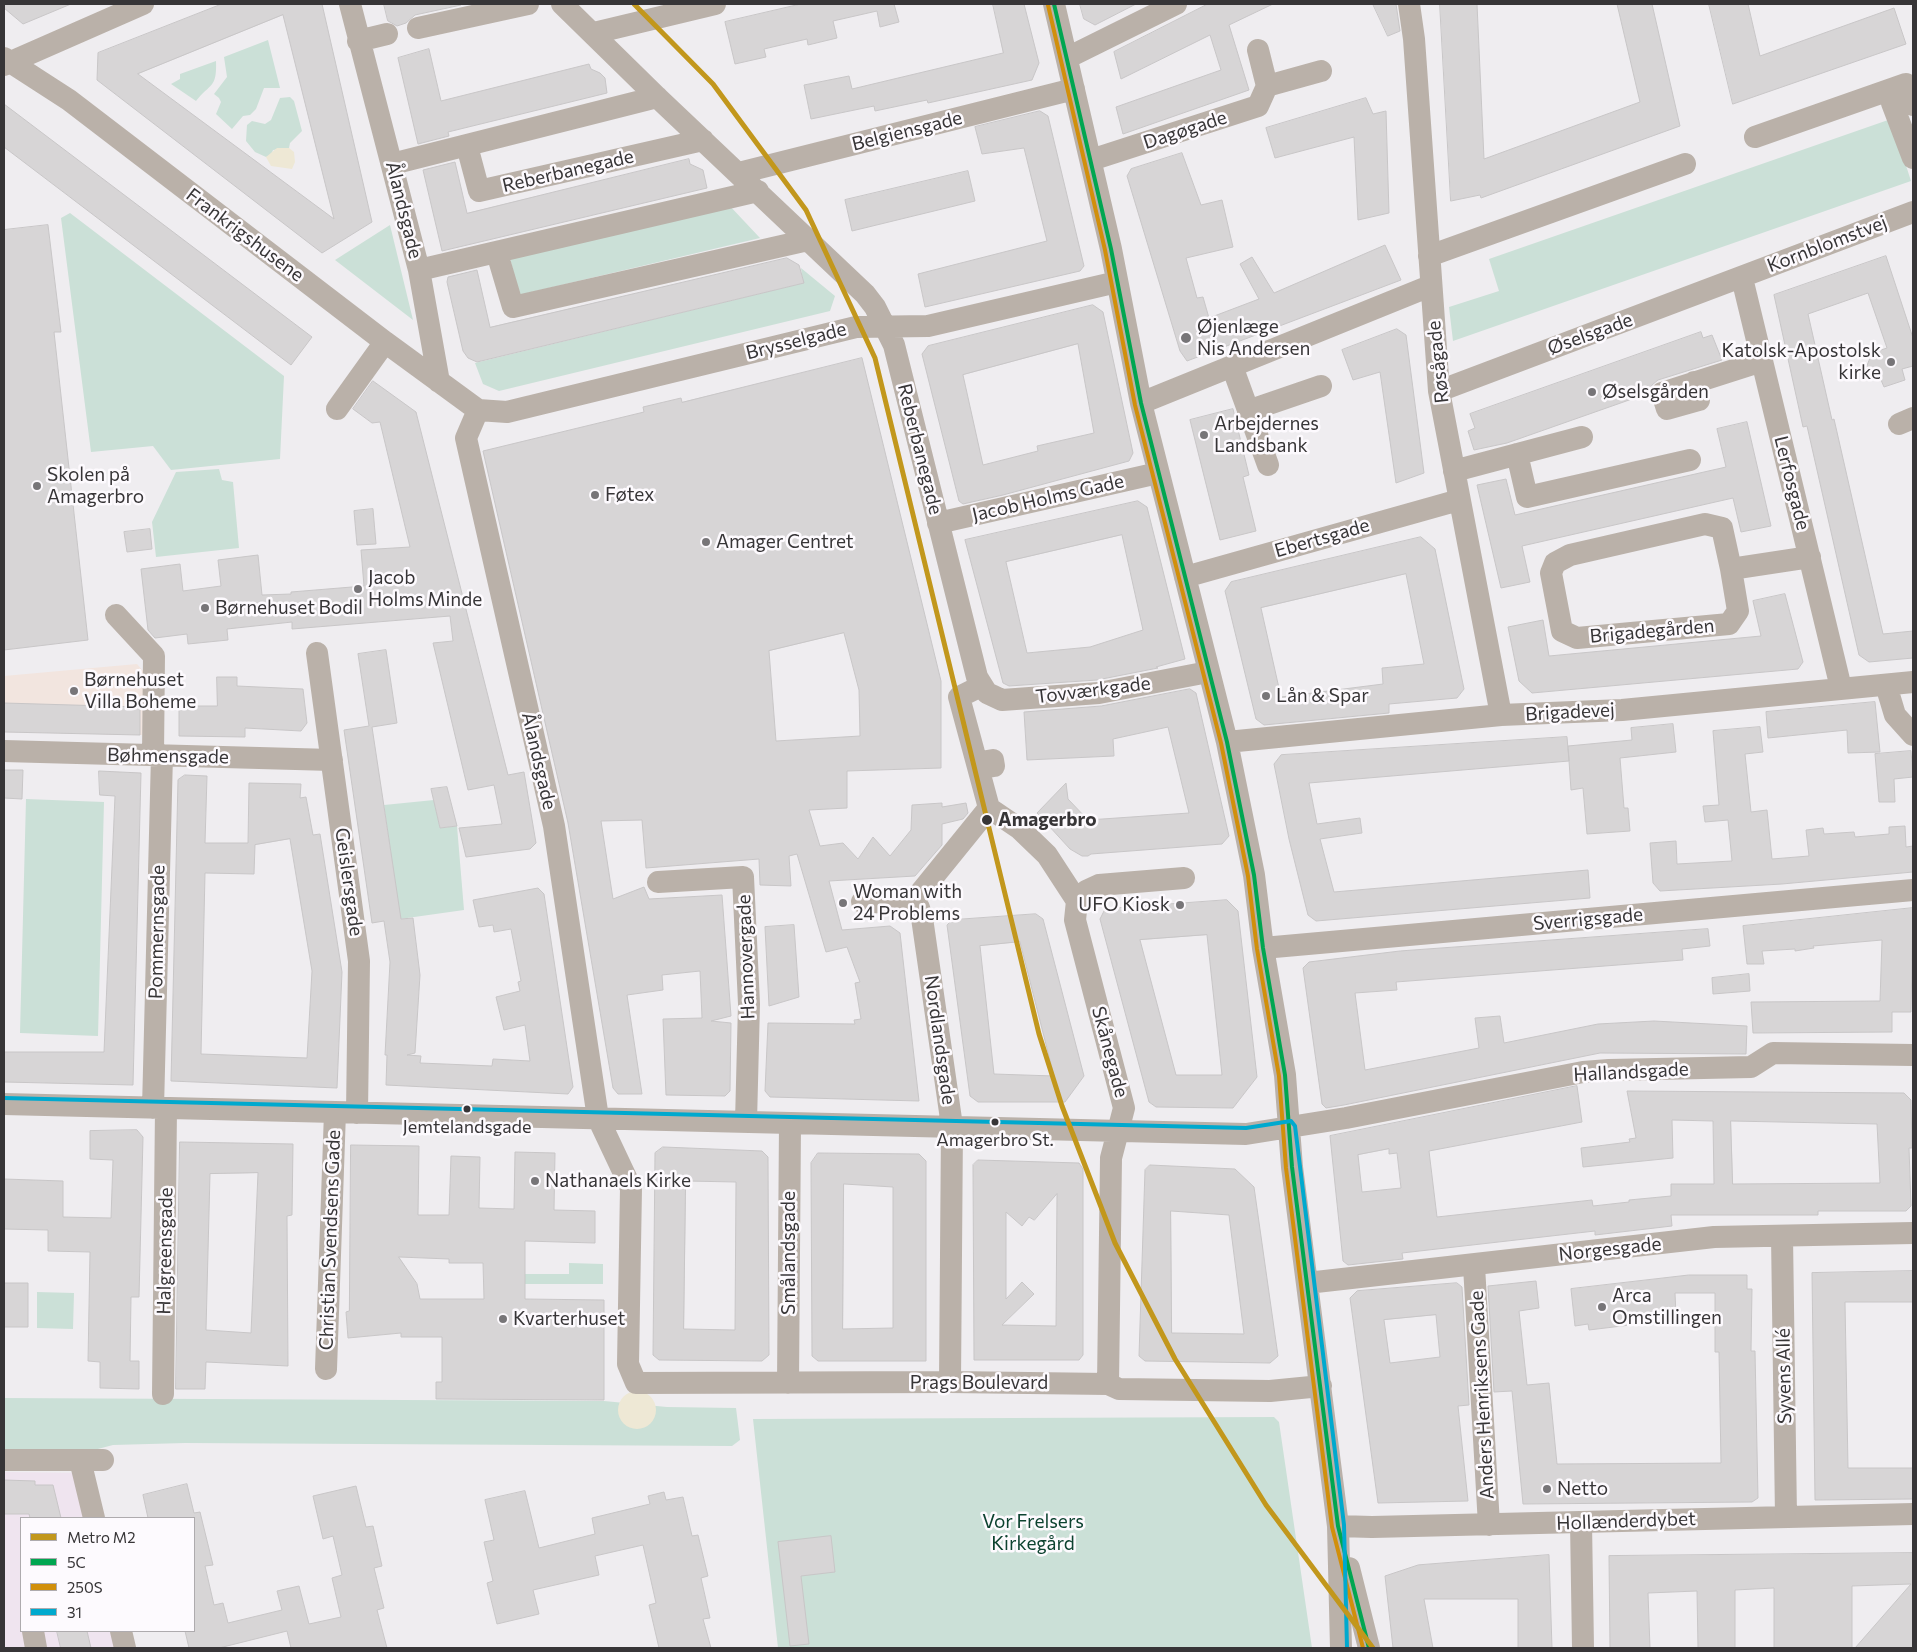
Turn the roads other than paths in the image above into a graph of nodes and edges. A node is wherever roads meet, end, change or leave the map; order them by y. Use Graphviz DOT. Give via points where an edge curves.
graph roads {
  1 [pos="143,4"];
  2 [pos="350,4"];
  3 [pos="528,4"];
  4 [pos="562,4"];
  5 [pos="714,4"];
  6 [pos="1054,4"];
  7 [pos="1176,4"];
  8 [pos="1409,4"];
  9 [pos="418,28"];
  10 [pos="594,33"];
  11 [pos="387,34"];
  12 [pos="358,41"];
  13 [pos="1258,50"];
  14 [pos="1067,58"];
  15 [pos="6,62"];
  16 [pos="1322,71"];
  17 [pos="1267,86"];
  18 [pos="1074,89"];
  19 [pos="657,97"];
  20 [pos="1903,104"];
  21 [pos="1755,136"];
  22 [pos="703,140"];
  23 [pos="468,146"];
  24 [pos="1913,158"];
  25 [pos="1091,160"];
  26 [pos="392,164"];
  27 [pos="1684,164"];
  28 [pos="739,173"];
  29 [pos="758,191"];
  30 [pos="1911,220"];
  31 [pos="808,240"];
  32 [pos="497,253"];
  33 [pos="1429,256"];
  34 [pos="419,270"];
  35 [pos="1742,278"];
  36 [pos="1116,282"];
  37 [pos="1430,286"];
  38 [pos="885,326"];
  39 [pos="385,342"];
  40 [pos="1762,361"];
  41 [pos="1232,366"];
  42 [pos="439,382"];
  43 [pos="1694,382"];
  44 [pos="1321,386"];
  45 [pos="1439,391"];
  46 [pos="1141,403"];
  47 [pos="337,409"];
  48 [pos="478,410"];
  49 [pos="1248,411"];
  50 [pos="1582,437"];
  51 [pos="1517,454"];
  52 [pos="1690,460"];
  53 [pos="1268,465"];
  54 [pos="1454,471"];
  55 [pos="1158,473"];
  56 [pos="1459,500"];
  57 [pos="938,523"];
  58 [pos="1810,557"];
  59 [pos="1730,569"];
  60 [pos="1185,577"];
  61 [pos="116,615"];
  62 [pos="317,653"];
  63 [pos="1208,672"];
  64 [pos="1913,682"];
  65 [pos="1886,685"];
  66 [pos="981,686"];
  67 [pos="1841,688"];
  68 [pos="1501,716"];
  69 [pos="1913,735"];
  70 [pos="1227,742"];
  71 [pos="4,751"];
  72 [pos="158,755"];
  73 [pos="332,760"];
  74 [pos="990,808"];
  75 [pos="1184,878"];
  76 [pos="658,882"];
  77 [pos="1913,890"];
  78 [pos="1077,901"];
  79 [pos="862,902"];
  80 [pos="912,903"];
  81 [pos="1263,948"];
  82 [pos="1913,1055"];
  83 [pos="4,1104"];
  84 [pos="159,1108"];
  85 [pos="335,1112"];
  86 [pos="357,1113"];
  87 [pos="598,1118"];
  88 [pos="746,1122"];
  89 [pos="790,1122"];
  90 [pos="952,1126"];
  91 [pos="1289,1127"];
  92 [pos="1117,1130"];
  93 [pos="1913,1233"];
  94 [pos="1782,1236"];
  95 [pos="1474,1266"];
  96 [pos="1307,1284"];
  97 [pos="326,1369"];
  98 [pos="950,1382"];
  99 [pos="788,1383"];
  100 [pos="1108,1384"];
  101 [pos="1321,1386"];
  102 [pos="163,1394"];
  103 [pos="4,1460"];
  104 [pos="80,1460"];
  105 [pos="103,1460"];
  106 [pos="1913,1514"];
  107 [pos="1786,1516"];
  108 [pos="94,1517"];
  109 [pos="1581,1522"];
  110 [pos="1489,1525"];
  111 [pos="1338,1526"];
  112 [pos="33,1632"];
  113 [pos="121,1632"];
  114 [pos="36,1648"];
  115 [pos="125,1648"];
  116 [pos="1342,1648"];
  117 [pos="1355,1648"];
  118 [pos="1369,1648"];
  119 [pos="1583,1648"];
  1 -- 15 [label="street"];
  2 -- 12 [label="street, Ålandsgade"];
  3 -- 9 [label="street"];
  4 -- 10 [label="street, Reberbanegade"];
  5 -- 10 [label="street"];
  6 -- 14 [label="street"];
  7 -- 14 [label="street"];
  8 -- 33 [label="street, Røsågade"];
  10 -- 19 [label="street, Reberbanegade"];
  11 -- 12 [label="street"];
  12 -- 26 [label="street, Ålandsgade"];
  13 -- 17 [label="street"];
  14 -- 18 [label="street"];
  15 -- 39 [label="street, Frankrigshusene" via="69,100"];
  16 -- 17 [label="street"];
  17 -- 25 [label="street, Dagøgade" via="1258,106"];
  18 -- 25 [label="street"];
  18 -- 28 [label="street, Belgiensgade"];
  19 -- 22 [label="street, Reberbanegade"];
  19 -- 23 [label="street"];
  20 -- 21 [label="street" via="1906,84"];
  20 -- 24 [label="street"];
  22 -- 23 [label="street, Reberbanegade" via="479,191"];
  22 -- 28 [label="street, Reberbanegade"];
  23 -- 26 [label="street"];
  25 -- 36 [label="street"];
  26 -- 34 [label="street, Ålandsgade"];
  27 -- 33 [label="street"];
  28 -- 29 [label="street, Reberbanegade"];
  29 -- 31 [label="street, Reberbanegade"];
  29 -- 32 [label="street"];
  30 -- 35 [label="street, Kornblomstvej"];
  31 -- 32 [label="street" via="513,307"];
  31 -- 38 [label="street, Reberbanegade" via="865,294"];
  32 -- 34 [label="street"];
  33 -- 37 [label="street, Røsågade"];
  34 -- 42 [label="street, Ålandsgade"];
  35 -- 40 [label="street, Lerfosgade"];
  35 -- 45 [label="street, Øselsgade"];
  36 -- 38 [label="street, Brysselgade" via="928,326"];
  36 -- 46 [label="street"];
  37 -- 41 [label="street"];
  37 -- 45 [label="street, Røsågade"];
  38 -- 48 [label="street, Brysselgade" via="856,327 508,412"];
  38 -- 57 [label="street, Reberbanegade" via="894,345"];
  39 -- 42 [label="street, Frankrigshusene"];
  39 -- 47 [label="street"];
  40 -- 43 [label="street"];
  40 -- 58 [label="street, Lerfosgade"];
  41 -- 46 [label="street"];
  41 -- 49 [label="street"];
  42 -- 48 [label="street, Frankrigshusene"];
  44 -- 49 [label="street"];
  45 -- 54 [label="street, Røsågade"];
  46 -- 55 [label="street"];
  48 -- 87 [label="street, Ålandsgade" via="466,438 554,826"];
  49 -- 53 [label="street"];
  50 -- 51 [label="street"];
  51 -- 52 [label="street" via="1527,497"];
  51 -- 54 [label="street"];
  54 -- 56 [label="street, Røsågade"];
  55 -- 57 [label="street, Jacob Holms Gade"];
  55 -- 60 [label="street"];
  56 -- 60 [label="street, Ebertsgade"];
  56 -- 68 [label="street, Røsågade"];
  57 -- 66 [label="street, Reberbanegade"];
  58 -- 59 [label="street"];
  58 -- 67 [label="street, Lerfosgade"];
  59 -- 59 [label="street, Brigadegården" via="1722,528 1705,524 1570,555 1555,563 1551,573 1562,631 1577,638 1729,624 1738,611"];
  60 -- 63 [label="street"];
  61 -- 72 [label="street, Pommernsgade" via="154,656"];
  62 -- 73 [label="street, Geislersgade"];
  63 -- 66 [label="street, Tovværkgade" via="1100,693 1002,700 994,698"];
  63 -- 70 [label="street"];
  64 -- 65 [label="street, Brigadevej"];
  65 -- 67 [label="street, Brigadevej"];
  65 -- 69 [label="street" via="1895,715"];
  66 -- 74 [label="street" via="959,698"];
  67 -- 68 [label="street, Brigadevej" via="1622,710"];
  68 -- 70 [label="street, Brigadevej"];
  70 -- 81 [label="street" via="1254,875"];
  71 -- 72 [label="street, Bøhmensgade"];
  72 -- 73 [label="street, Bøhmensgade"];
  72 -- 84 [label="street, Pommernsgade"];
  73 -- 86 [label="street, Geislersgade" via="359,961"];
  74 -- 78 [label="street" via="1048,855"];
  74 -- 80 [label="street"];
  75 -- 78 [label="street" via="1099,885 1086,891"];
  76 -- 88 [label="street, Hannovergade" via="743,877 749,1004"];
  77 -- 81 [label="street, Sverrigsgade"];
  78 -- 92 [label="street, Skånegade" via="1075,920 1124,1108"];
  79 -- 80 [label="street"];
  80 -- 90 [label="street, Nordlandsgade" via="919,908 922,918"];
  81 -- 91 [label="street" via="1285,1075"];
  82 -- 91 [label="street, Hallandsgade" via="1773,1053 1750,1067 1583,1072"];
  83 -- 84 [label="street, Hallandsgade"];
  84 -- 85 [label="street, Hallandsgade"];
  84 -- 102 [label="street, Halgreensgade"];
  85 -- 86 [label="street, Hallandsgade"];
  85 -- 97 [label="street, Christian Svendsens Gade"];
  86 -- 87 [label="street, Hallandsgade"];
  87 -- 88 [label="street, Hallandsgade"];
  87 -- 99 [label="street, Prags Boulevard" via="631,1188 628,1364 636,1383"];
  88 -- 89 [label="street, Hallandsgade"];
  89 -- 90 [label="street, Hallandsgade"];
  89 -- 99 [label="street, Smålandsgade"];
  90 -- 92 [label="street, Hallandsgade"];
  90 -- 98 [label="street, Nordlandsgade"];
  91 -- 92 [label="street, Hallandsgade" via="1246,1134"];
  91 -- 96 [label="street"];
  92 -- 100 [label="street, Skånegade" via="1111,1158"];
  93 -- 94 [label="street, Norgesgade"];
  94 -- 95 [label="street, Norgesgade" via="1714,1237"];
  94 -- 107 [label="street, Syvens Allé"];
  95 -- 96 [label="street, Norgesgade"];
  95 -- 110 [label="street, Anders Henriksens Gade"];
  96 -- 101 [label="street"];
  98 -- 99 [label="street, Prags Boulevard"];
  98 -- 100 [label="street, Prags Boulevard"];
  100 -- 101 [label="street, Prags Boulevard" via="1119,1389 1260,1390"];
  101 -- 111 [label="street"];
  103 -- 104 [label="street"];
  104 -- 105 [label="street"];
  104 -- 108 [label="street"];
  106 -- 107 [label="street, Hollænderdybet"];
  107 -- 109 [label="street, Hollænderdybet"];
  109 -- 110 [label="street, Hollænderdybet"];
  109 -- 119 [label="street"];
  110 -- 111 [label="street, Hollænderdybet"];
  111 -- 116 [label="street"];
  111 -- 117 [label="street"];
  111 -- 118 [label="street"];
  112 -- 114 [label="street"];
  113 -- 115 [label="street"];
}
